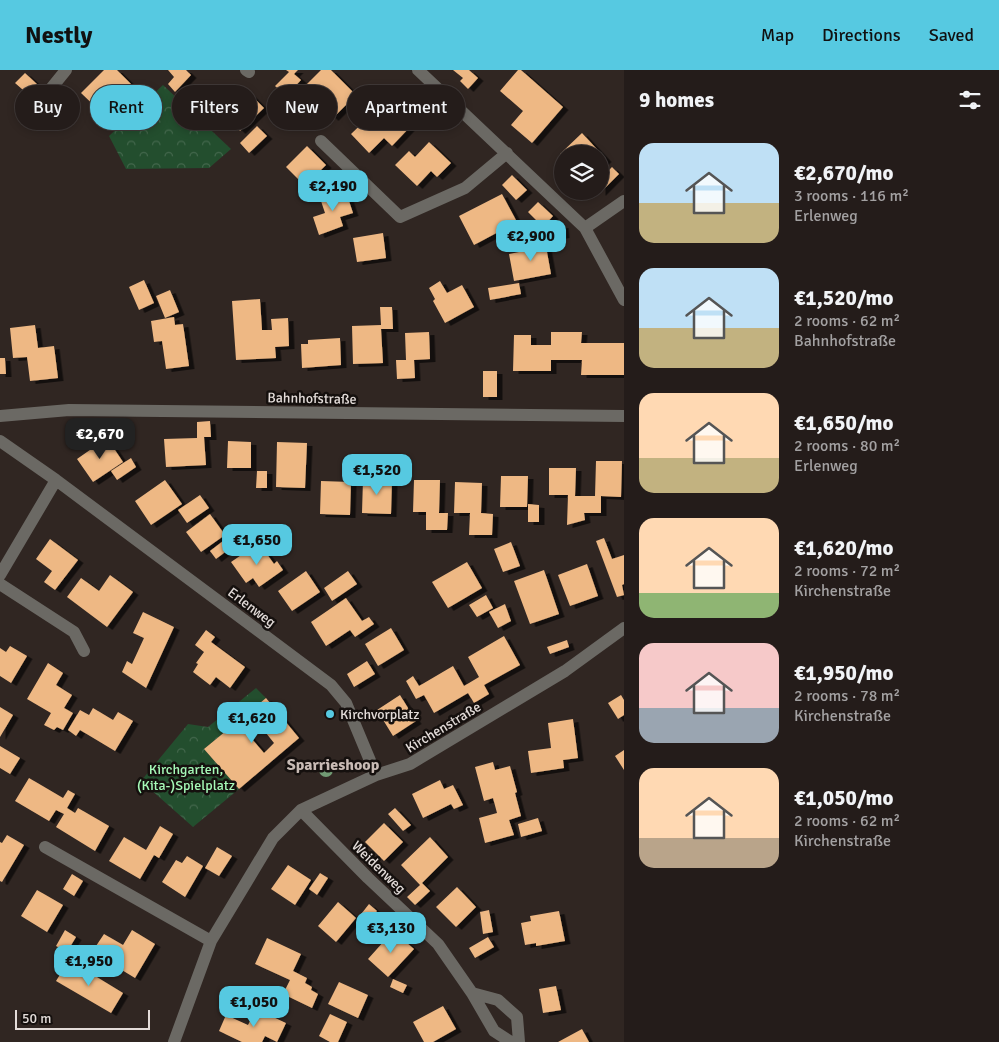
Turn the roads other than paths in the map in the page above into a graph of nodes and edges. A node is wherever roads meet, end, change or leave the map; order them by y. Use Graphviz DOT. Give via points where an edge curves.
graph roads {
  1 [pos="66,70"];
  2 [pos="418,70"];
  3 [pos="54,85"];
  4 [pos="321,142"];
  5 [pos="507,152"];
  6 [pos="624,201"];
  7 [pos="585,228"];
  8 [pos="624,300"];
  9 [pos="0,416"];
  10 [pos="624,416"];
  11 [pos="0,441"];
  12 [pos="56,480"];
  13 [pos="0,575"];
  14 [pos="0,584"];
  15 [pos="624,628"];
  16 [pos="84,651"];
  17 [pos="376,775"];
  18 [pos="301,810"];
  19 [pos="45,847"];
  20 [pos="211,941"];
  21 [pos="472,993"];
  22 [pos="174,1042"];
  23 [pos="511,1042"];
  24 [pos="519,1042"];
  1 -- 3 [label="street"];
  2 -- 5 [label="street"];
  4 -- 5 [label="street" via="400,217 465,188"];
  5 -- 7 [label="street"];
  6 -- 7 [label="street"];
  7 -- 8 [label="street"];
  9 -- 10 [label="street, Bahnhofstraße" via="69,410"];
  11 -- 12 [label="street, Erlenweg"];
  12 -- 13 [label="street"];
  12 -- 17 [label="street, Erlenweg" via="331,685 346,702"];
  14 -- 16 [label="street" via="74,632"];
  15 -- 17 [label="street, Kirchenstraße" via="565,671 410,764"];
  17 -- 18 [label="street, Kirchenstraße"];
  18 -- 20 [label="street, Kirchenstraße" via="273,838"];
  18 -- 21 [label="street, Weidenweg" via="438,944"];
  19 -- 20 [label="street"];
  20 -- 22 [label="street, Kirchenstraße"];
  21 -- 23 [label="street, Weidenweg" via="494,1031"];
  21 -- 24 [label="street" via="498,1000 517,1017"];
}
